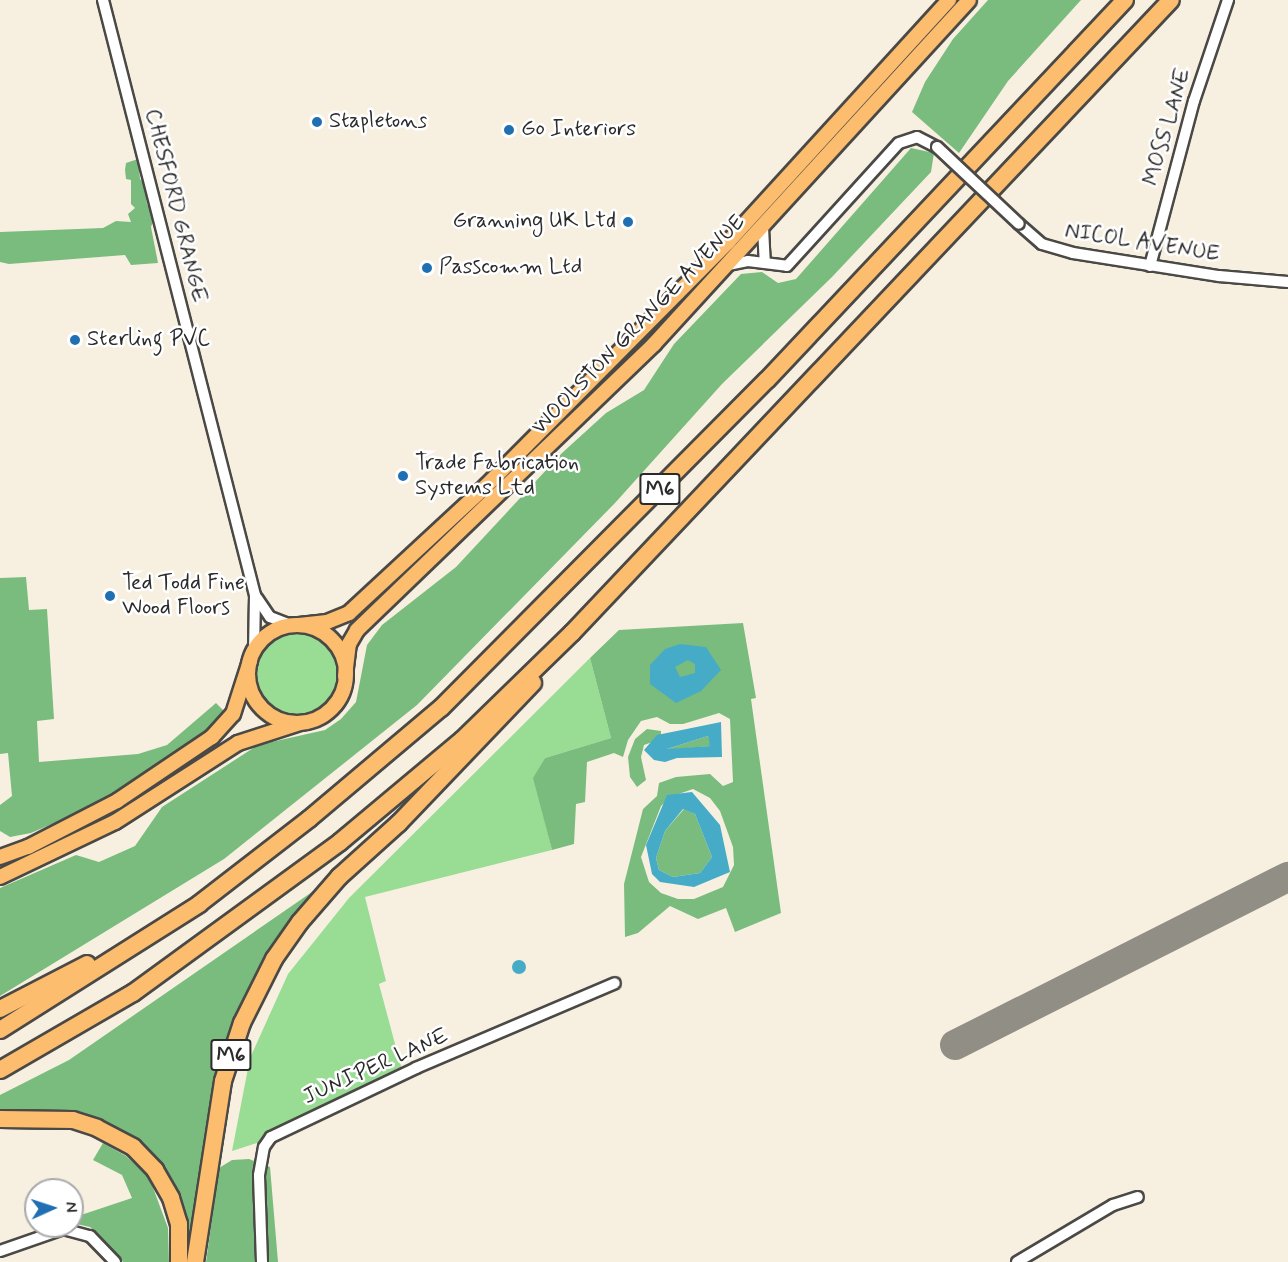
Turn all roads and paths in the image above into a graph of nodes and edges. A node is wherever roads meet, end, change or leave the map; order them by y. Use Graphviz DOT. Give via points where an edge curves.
graph roads {
  1 [pos="104,0"];
  2 [pos="949,0"];
  3 [pos="969,0"];
  4 [pos="1125,0"];
  5 [pos="1170,0"];
  6 [pos="1228,0"];
  7 [pos="763,228"];
  8 [pos="765,263"];
  9 [pos="728,265"];
  10 [pos="1150,266"];
  11 [pos="1288,282"];
  12 [pos="255,595"];
  13 [pos="295,625"];
  14 [pos="572,633"];
  15 [pos="252,655"];
  16 [pos="345,676"];
  17 [pos="300,723"];
  18 [pos="0,858"];
  19 [pos="0,877"];
  20 [pos="153,933"];
  21 [pos="615,983"];
  22 [pos="0,1009"];
  23 [pos="0,1030"];
  24 [pos="0,1070"];
  25 [pos="0,1119"];
  26 [pos="1138,1197"];
  27 [pos="0,1251"];
  28 [pos="115,1262"];
  29 [pos="179,1262"];
  30 [pos="195,1262"];
  31 [pos="262,1262"];
  32 [pos="1017,1262"];
  1 -- 12 [label="street, CHESFORD GRANGE"];
  2 -- 13 [label="main road, WOOLSTON GRANGE AVENUE" via="728,242 486,486 349,613 327,622"];
  3 -- 7 [label="main road, WOOLSTON GRANGE AVENUE"];
  4 -- 20 [label="highway, M6" via="767,380 441,708 309,819 199,904"];
  5 -- 14 [label="highway, M6"];
  6 -- 10 [label="street, MOSS LANE" via="1194,101"];
  7 -- 8 [label="street"];
  7 -- 9 [label="main road, WOOLSTON GRANGE AVENUE"];
  8 -- 9 [label="street, NICOL AVENUE"];
  8 -- 10 [label="street, NICOL AVENUE, bridge" via="780,267 793,262 898,143 917,137 938,147 1019,224 1051,248"];
  9 -- 16 [label="main road, WOOLSTON GRANGE AVENUE" via="646,352 357,630 349,644"];
  10 -- 11 [label="street, NICOL AVENUE"];
  12 -- 13 [label="street, CHESFORD GRANGE" via="270,617"];
  12 -- 15 [label="street, CHESFORD GRANGE"];
  13 -- 15 [label="main road" via="269,633"];
  13 -- 16 [label="main road" via="320,632 337,647"];
  14 -- 24 [label="highway, M6" via="462,740 340,842 133,993"];
  14 -- 30 [label="highway, M6" via="518,702 399,823 339,877 274,959 242,1023 223,1081"];
  15 -- 17 [label="main road" via="251,691 259,705 270,715"];
  15 -- 18 [label="main road" via="233,714 212,737 117,801"];
  16 -- 17 [label="main road" via="332,708"];
  17 -- 19 [label="main road" via="248,738 116,822"];
  20 -- 22 [label="highway, M6"];
  20 -- 23 [label="highway, M6"];
  21 -- 31 [label="street, JUNIPER LANE" via="416,1068 271,1137 264,1147 259,1175"];
  25 -- 29 [label="highway" via="72,1120 133,1147 155,1170 171,1198 179,1224"];
  26 -- 32 [label="street" via="1113,1205"];
  27 -- 28 [label="street" via="63,1229 90,1236"];
}
